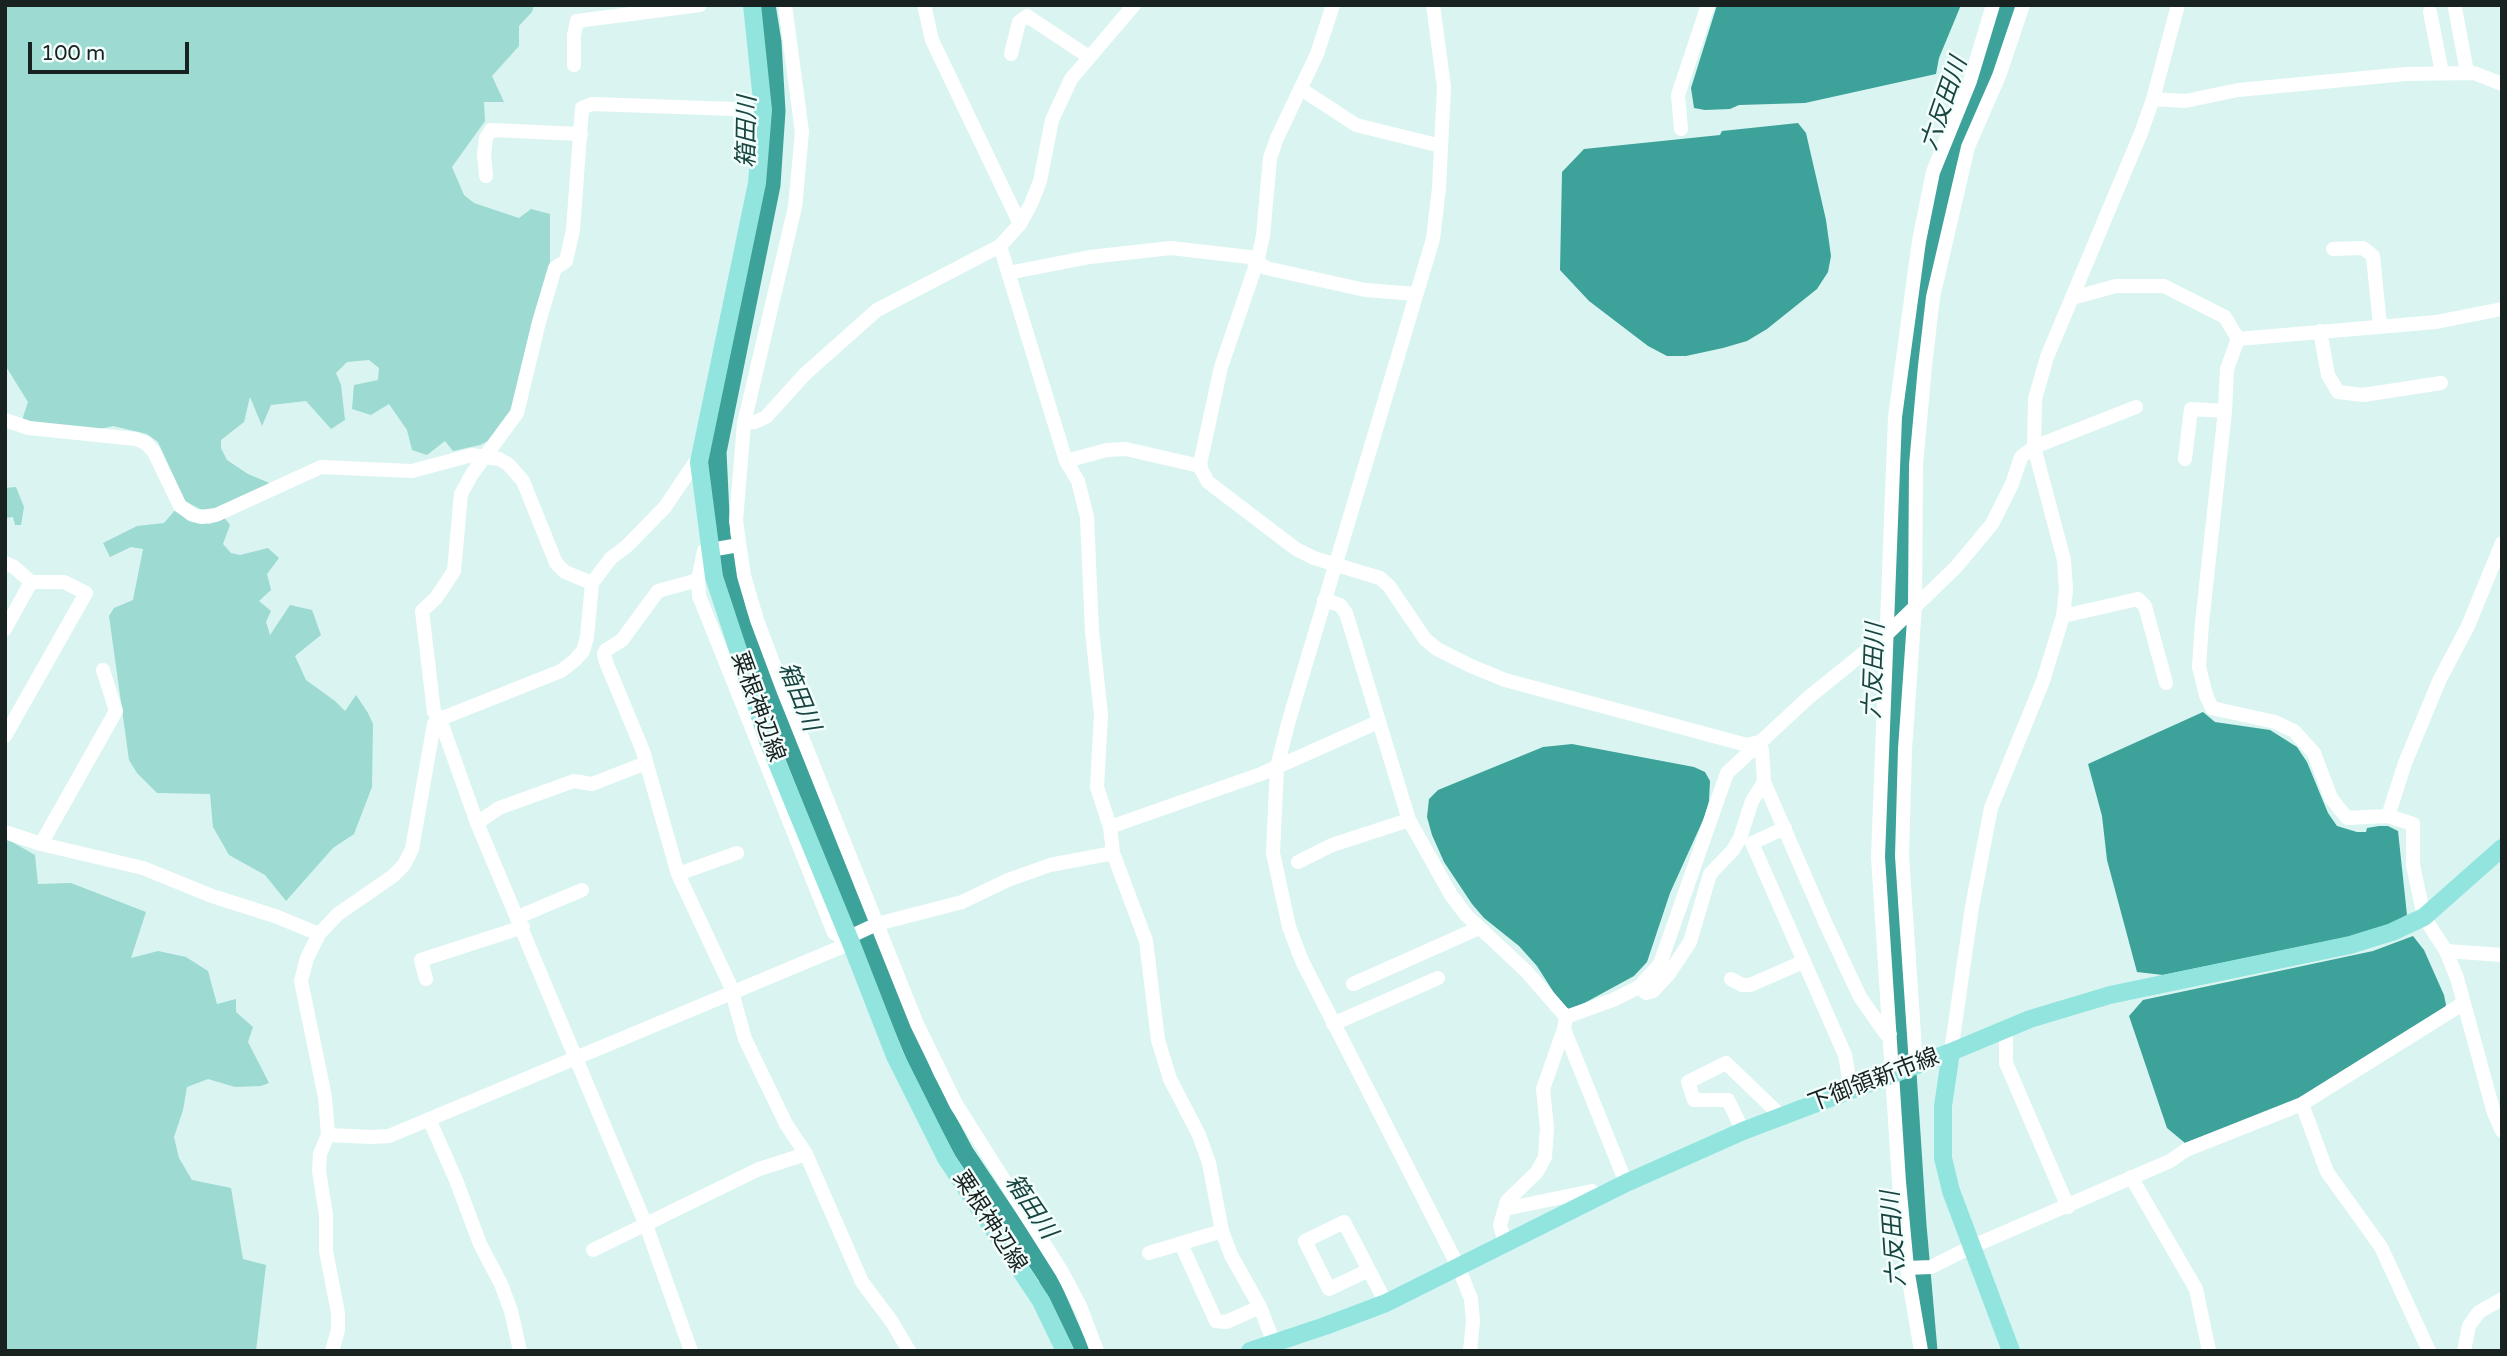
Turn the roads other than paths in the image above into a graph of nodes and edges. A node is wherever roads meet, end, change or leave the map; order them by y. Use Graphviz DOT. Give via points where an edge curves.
graph roads {
  1 [pos="700,5"];
  2 [pos="752,5"];
  3 [pos="785,5"];
  4 [pos="924,5"];
  5 [pos="1333,5"];
  6 [pos="1433,5"];
  7 [pos="1709,5"];
  8 [pos="1993,5"];
  9 [pos="2022,5"];
  10 [pos="2178,5"];
  11 [pos="1129,8"];
  12 [pos="2455,8"];
  13 [pos="2430,12"];
  14 [pos="1011,54"];
  15 [pos="1089,58"];
  16 [pos="574,65"];
  17 [pos="2467,72"];
  18 [pos="2442,73"];
  19 [pos="2502,84"];
  20 [pos="1301,89"];
  21 [pos="2153,99"];
  22 [pos="763,110"];
  23 [pos="1681,129"];
  24 [pos="581,134"];
  25 [pos="1441,146"];
  26 [pos="486,176"];
  27 [pos="1020,224"];
  28 [pos="1000,246"];
  29 [pos="2333,250"];
  30 [pos="1257,262"];
  31 [pos="1008,273"];
  32 [pos="1416,294"];
  33 [pos="2071,298"];
  34 [pos="2502,310"];
  35 [pos="2379,325"];
  36 [pos="2320,331"];
  37 [pos="2238,339"];
  38 [pos="2441,383"];
  39 [pos="2136,407"];
  40 [pos="2225,411"];
  41 [pos="5,420"];
  42 [pos="744,423"];
  43 [pos="2034,447"];
  44 [pos="486,456"];
  45 [pos="2185,459"];
  46 [pos="1066,461"];
  47 [pos="699,463"];
  48 [pos="1200,466"];
  49 [pos="2502,542"];
  50 [pos="739,545"];
  51 [pos="710,550"];
  52 [pos="5,563"];
  53 [pos="1336,564"];
  54 [pos="698,580"];
  55 [pos="31,582"];
  56 [pos="592,583"];
  57 [pos="1324,600"];
  58 [pos="1913,608"];
  59 [pos="2063,616"];
  60 [pos="5,629"];
  61 [pos="1889,632"];
  62 [pos="594,653"];
  63 [pos="103,670"];
  64 [pos="2166,683"];
  65 [pos="440,719"];
  66 [pos="1378,722"];
  67 [pos="5,736"];
  68 [pos="1759,742"];
  69 [pos="646,763"];
  70 [pos="1277,767"];
  71 [pos="1764,782"];
  72 [pos="2388,816"];
  73 [pos="1409,820"];
  74 [pos="477,823"];
  75 [pos="1110,827"];
  76 [pos="1785,828"];
  77 [pos="5,832"];
  78 [pos="41,844"];
  79 [pos="2502,848"];
  80 [pos="737,853"];
  81 [pos="1113,853"];
  82 [pos="1298,862"];
  83 [pos="678,874"];
  84 [pos="582,890"];
  85 [pos="2424,917"];
  86 [pos="520,922"];
  87 [pos="877,924"];
  88 [pos="1479,928"];
  89 [pos="319,934"];
  90 [pos="850,940"];
  91 [pos="2446,951"];
  92 [pos="2502,955"];
  93 [pos="1803,962"];
  94 [pos="1438,978"];
  95 [pos="426,979"];
  96 [pos="1731,979"];
  97 [pos="1353,984"];
  98 [pos="1639,986"];
  99 [pos="731,993"];
  100 [pos="2464,1003"];
  101 [pos="1565,1023"];
  102 [pos="1334,1024"];
  103 [pos="2003,1030"];
  104 [pos="1890,1034"];
  105 [pos="1951,1052"];
  106 [pos="575,1058"];
  107 [pos="1905,1069"];
  108 [pos="1851,1089"];
  109 [pos="2302,1104"];
  110 [pos="1781,1116"];
  111 [pos="429,1119"];
  112 [pos="2502,1130"];
  113 [pos="1744,1131"];
  114 [pos="328,1135"];
  115 [pos="806,1154"];
  116 [pos="2131,1177"];
  117 [pos="1626,1183"];
  118 [pos="1599,1197"];
  119 [pos="2068,1207"];
  120 [pos="1504,1209"];
  121 [pos="646,1225"];
  122 [pos="1222,1231"];
  123 [pos="1505,1243"];
  124 [pos="1181,1244"];
  125 [pos="1971,1247"];
  126 [pos="593,1250"];
  127 [pos="1149,1253"];
  128 [pos="1458,1266"];
  129 [pos="1907,1268"];
  130 [pos="1367,1271"];
  131 [pos="2502,1299"];
  132 [pos="1386,1303"];
  133 [pos="1260,1307"];
  134 [pos="1274,1343"];
  135 [pos="332,1351"];
  136 [pos="520,1351"];
  137 [pos="691,1351"];
  138 [pos="909,1351"];
  139 [pos="1065,1351"];
  140 [pos="1097,1351"];
  141 [pos="1250,1351"];
  142 [pos="1470,1351"];
  143 [pos="1921,1351"];
  144 [pos="2011,1351"];
  145 [pos="2209,1351"];
  146 [pos="2429,1351"];
  147 [pos="2464,1351"];
  1 -- 16 [label="street" via="578,21"];
  2 -- 22 [label="main road, 粟根神辺線"];
  3 -- 42 [label="street" via="802,132 795,207"];
  4 -- 27 [label="street" via="932,40"];
  5 -- 20 [label="street"];
  6 -- 25 [label="street" via="1444,87"];
  7 -- 23 [label="street" via="1678,95"];
  8 -- 61 [label="street" via="1970,81 1933,172 1919,241 1895,417"];
  9 -- 58 [label="street" via="1968,147 1933,297 1916,465"];
  10 -- 21 [label="street"];
  11 -- 15 [label="street"];
  12 -- 17 [label="street"];
  13 -- 18 [label="street"];
  14 -- 15 [label="street" via="1019,22 1027,16"];
  15 -- 27 [label="street" via="1071,79 1052,120 1040,181"];
  17 -- 18 [label="street"];
  17 -- 19 [label="street"];
  18 -- 21 [label="street" via="2238,90 2185,101"];
  20 -- 25 [label="street" via="1356,125"];
  20 -- 30 [label="street" via="1270,158"];
  21 -- 33 [label="street"];
  22 -- 24 [label="street" via="592,104 582,108"];
  22 -- 47 [label="main road, 粟根神辺線" via="757,183"];
  24 -- 26 [label="street" via="491,130 484,154"];
  24 -- 44 [label="street" via="566,261 555,268 517,412"];
  25 -- 32 [label="street" via="1433,239"];
  27 -- 28 [label="street"];
  28 -- 31 [label="street"];
  28 -- 42 [label="street" via="877,310 805,374 766,417"];
  29 -- 35 [label="street" via="2363,248 2373,256"];
  30 -- 31 [label="street" via="1171,248"];
  30 -- 32 [label="street" via="1266,268 1365,290"];
  30 -- 48 [label="street" via="1221,367"];
  31 -- 46 [label="street"];
  32 -- 53 [label="street"];
  33 -- 37 [label="street" via="2116,286 2164,286 2225,317"];
  33 -- 43 [label="street" via="2035,399"];
  34 -- 35 [label="street" via="2437,322"];
  35 -- 36 [label="street"];
  36 -- 37 [label="street"];
  36 -- 38 [label="street" via="2328,375 2338,392 2363,395"];
  37 -- 40 [label="street" via="2227,369"];
  39 -- 43 [label="street"];
  40 -- 45 [label="street" via="2191,409"];
  40 -- 72 [label="street" via="2202,622 2199,667 2206,695 2212,708 2275,722 2294,731 2314,753 2332,799 2347,818"];
  41 -- 44 [label="street" via="29,428 146,443 180,506 201,517 216,515 321,467 412,471 472,455"];
  42 -- 50 [label="street" via="736,521"];
  43 -- 58 [label="street" via="2021,457 1992,524"];
  43 -- 59 [label="street" via="2064,560"];
  44 -- 56 [label="street" via="508,464 523,481 556,563"];
  44 -- 65 [label="street" via="461,494 454,571 422,611 434,712"];
  46 -- 48 [label="street" via="1126,449"];
  46 -- 75 [label="street" via="1078,481 1087,517 1101,715 1097,787"];
  47 -- 51 [label="main road, 粟根神辺線"];
  47 -- 56 [label="street" via="665,507 611,558"];
  48 -- 53 [label="street" via="1208,482 1296,549"];
  49 -- 72 [label="street" via="2420,727"];
  50 -- 51 [label="street"];
  50 -- 87 [label="street" via="744,576 770,656"];
  51 -- 54 [label="street" via="704,551"];
  51 -- 90 [label="main road, 粟根神辺線" via="730,630 768,741"];
  52 -- 55 [label="street"];
  53 -- 57 [label="street"];
  53 -- 68 [label="street" via="1380,578 1425,639 1482,671 1747,745"];
  54 -- 62 [label="street" via="659,591 622,640"];
  54 -- 90 [label="street" via="699,596 834,933"];
  55 -- 60 [label="street"];
  55 -- 67 [label="street" via="64,582 86,593"];
  56 -- 62 [label="street" via="587,637"];
  57 -- 66 [label="street" via="1346,612"];
  57 -- 70 [label="street"];
  58 -- 61 [label="street"];
  58 -- 107 [label="street" via="1902,856"];
  59 -- 64 [label="street" via="2138,599 2145,606"];
  59 -- 105 [label="street" via="2043,681 1991,808"];
  61 -- 68 [label="street"];
  61 -- 104 [label="street" via="1878,857"];
  62 -- 65 [label="street" via="561,671"];
  62 -- 69 [label="street"];
  63 -- 78 [label="street" via="117,711"];
  65 -- 74 [label="street"];
  65 -- 89 [label="street" via="430,737 412,849 404,865 338,914"];
  66 -- 70 [label="street"];
  66 -- 73 [label="street"];
  68 -- 71 [label="street"];
  68 -- 98 [label="street" via="1727,773 1667,948 1660,964"];
  69 -- 74 [label="street" via="592,784 574,781 499,808"];
  69 -- 83 [label="street"];
  70 -- 75 [label="street"];
  70 -- 102 [label="street" via="1273,853 1280,892 1302,961"];
  71 -- 76 [label="street"];
  71 -- 98 [label="street" via="1733,850 1710,874 1690,942 1653,991 1646,993"];
  72 -- 85 [label="street" via="2413,824 2413,864"];
  73 -- 82 [label="street" via="1332,845"];
  73 -- 88 [label="street" via="1451,895"];
  74 -- 86 [label="street"];
  75 -- 81 [label="street"];
  76 -- 93 [label="street" via="1752,843"];
  76 -- 104 [label="street" via="1860,997"];
  77 -- 78 [label="street"];
  78 -- 89 [label="street" via="143,868"];
  79 -- 85 [label="main road, 下御領新市線"];
  80 -- 83 [label="street"];
  81 -- 87 [label="street" via="1050,865 962,902"];
  81 -- 122 [label="street" via="1146,941 1158,1040 1170,1080 1209,1163"];
  83 -- 99 [label="street"];
  84 -- 86 [label="street"];
  85 -- 91 [label="street"];
  85 -- 103 [label="main road, 下御領新市線" via="2350,945 2110,995"];
  86 -- 95 [label="street" via="421,960"];
  86 -- 106 [label="street"];
  87 -- 90 [label="street"];
  87 -- 140 [label="street" via="917,1024 956,1104 1062,1272"];
  88 -- 97 [label="street"];
  88 -- 101 [label="street" via="1526,971"];
  89 -- 114 [label="street" via="301,981 325,1097"];
  90 -- 99 [label="street"];
  90 -- 139 [label="main road, 粟根神辺線" via="895,1056 946,1158 1041,1301"];
  91 -- 92 [label="street"];
  91 -- 100 [label="street"];
  93 -- 96 [label="street" via="1751,985"];
  93 -- 108 [label="street" via="1844,1055"];
  94 -- 102 [label="street"];
  98 -- 101 [label="street"];
  99 -- 106 [label="street"];
  99 -- 115 [label="street" via="745,1039 786,1124"];
  100 -- 109 [label="street"];
  100 -- 112 [label="street"];
  101 -- 117 [label="street"];
  101 -- 120 [label="street" via="1543,1088 1545,1157"];
  102 -- 128 [label="street"];
  103 -- 105 [label="main road, 下御領新市線"];
  103 -- 119 [label="street" via="2006,1063"];
  104 -- 107 [label="street"];
  105 -- 107 [label="main road, 下御領新市線"];
  105 -- 125 [label="main road" via="1942,1158"];
  106 -- 111 [label="street"];
  106 -- 121 [label="street"];
  107 -- 108 [label="main road, 下御領新市線"];
  107 -- 129 [label="street"];
  108 -- 110 [label="main road, 下御領新市線"];
  109 -- 116 [label="street"];
  109 -- 146 [label="street" via="2327,1172 2381,1247"];
  110 -- 113 [label="main road, 下御領新市線"];
  110 -- 113 [label="street" via="1726,1063 1688,1083 1694,1100 1728,1100"];
  111 -- 114 [label="street" via="389,1136"];
  111 -- 136 [label="street" via="501,1284"];
  113 -- 117 [label="main road, 下御領新市線"];
  114 -- 135 [label="street" via="319,1171 326,1251 338,1313"];
  115 -- 121 [label="street" via="759,1169"];
  115 -- 138 [label="street" via="862,1282"];
  116 -- 119 [label="street"];
  116 -- 145 [label="street" via="2196,1289"];
  117 -- 118 [label="main road, 下御領新市線"];
  118 -- 120 [label="street" via="1591,1191"];
  118 -- 123 [label="main road, 下御領新市線"];
  119 -- 125 [label="street"];
  120 -- 123 [label="street" via="1500,1225"];
  121 -- 126 [label="street"];
  121 -- 137 [label="street"];
  122 -- 124 [label="street"];
  122 -- 133 [label="street"];
  123 -- 128 [label="main road, 下御領新市線"];
  124 -- 127 [label="street"];
  124 -- 133 [label="street" via="1216,1321 1226,1322"];
  125 -- 129 [label="street" via="1931,1267"];
  125 -- 144 [label="main road"];
  128 -- 132 [label="main road, 下御領新市線"];
  128 -- 142 [label="street" via="1471,1299"];
  129 -- 143 [label="street"];
  130 -- 130 [label="street" via="1344,1222 1306,1241 1329,1289"];
  130 -- 132 [label="street"];
  131 -- 147 [label="street" via="2479,1312 2469,1326"];
  132 -- 134 [label="main road, 下御領新市線"];
  133 -- 134 [label="street"];
  134 -- 141 [label="main road, 下御領新市線"];
}
